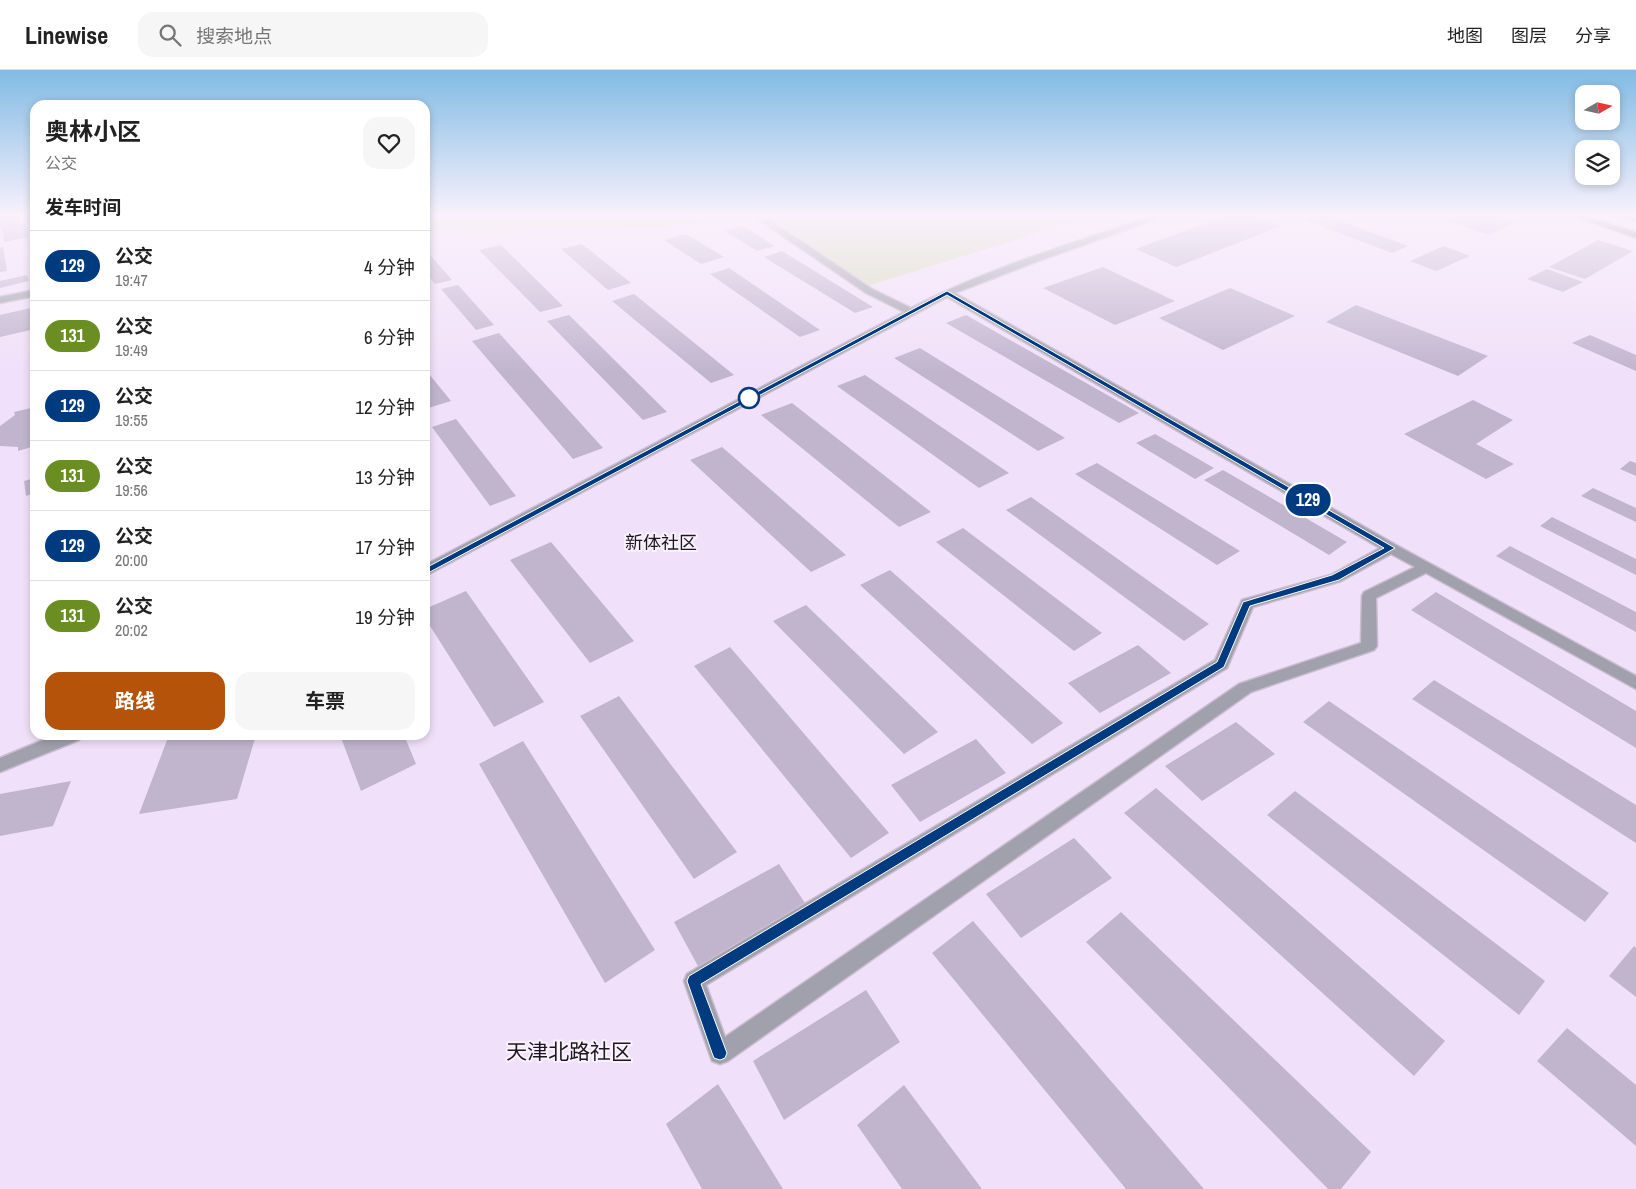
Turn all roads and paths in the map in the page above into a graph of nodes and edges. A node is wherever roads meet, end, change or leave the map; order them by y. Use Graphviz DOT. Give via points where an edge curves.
graph roads {
  1 [pos="833,267"];
  2 [pos="1014,267"];
  3 [pos="947,293"];
  4 [pos="30,294"];
  5 [pos="0,300"];
  6 [pos="911,312"];
  7 [pos="1390,548"];
  8 [pos="1427,567"];
  9 [pos="430,568"];
  10 [pos="1636,683"];
  11 [pos="60,740"];
  12 [pos="0,764"];
  1 -- 6 [label="street" via="869,291"];
  2 -- 3 [label="street"];
  3 -- 6 [label="street"];
  3 -- 7 [label="street"];
  4 -- 5 [label="street"];
  6 -- 9 [label="street"];
  7 -- 8 [label="street"];
  7 -- 8 [label="street" via="1336,578 1247,604 1221,664 694,981 720,1053 1245,688 1369,646 1370,596"];
  8 -- 10 [label="street"];
  11 -- 12 [label="street"];
}
